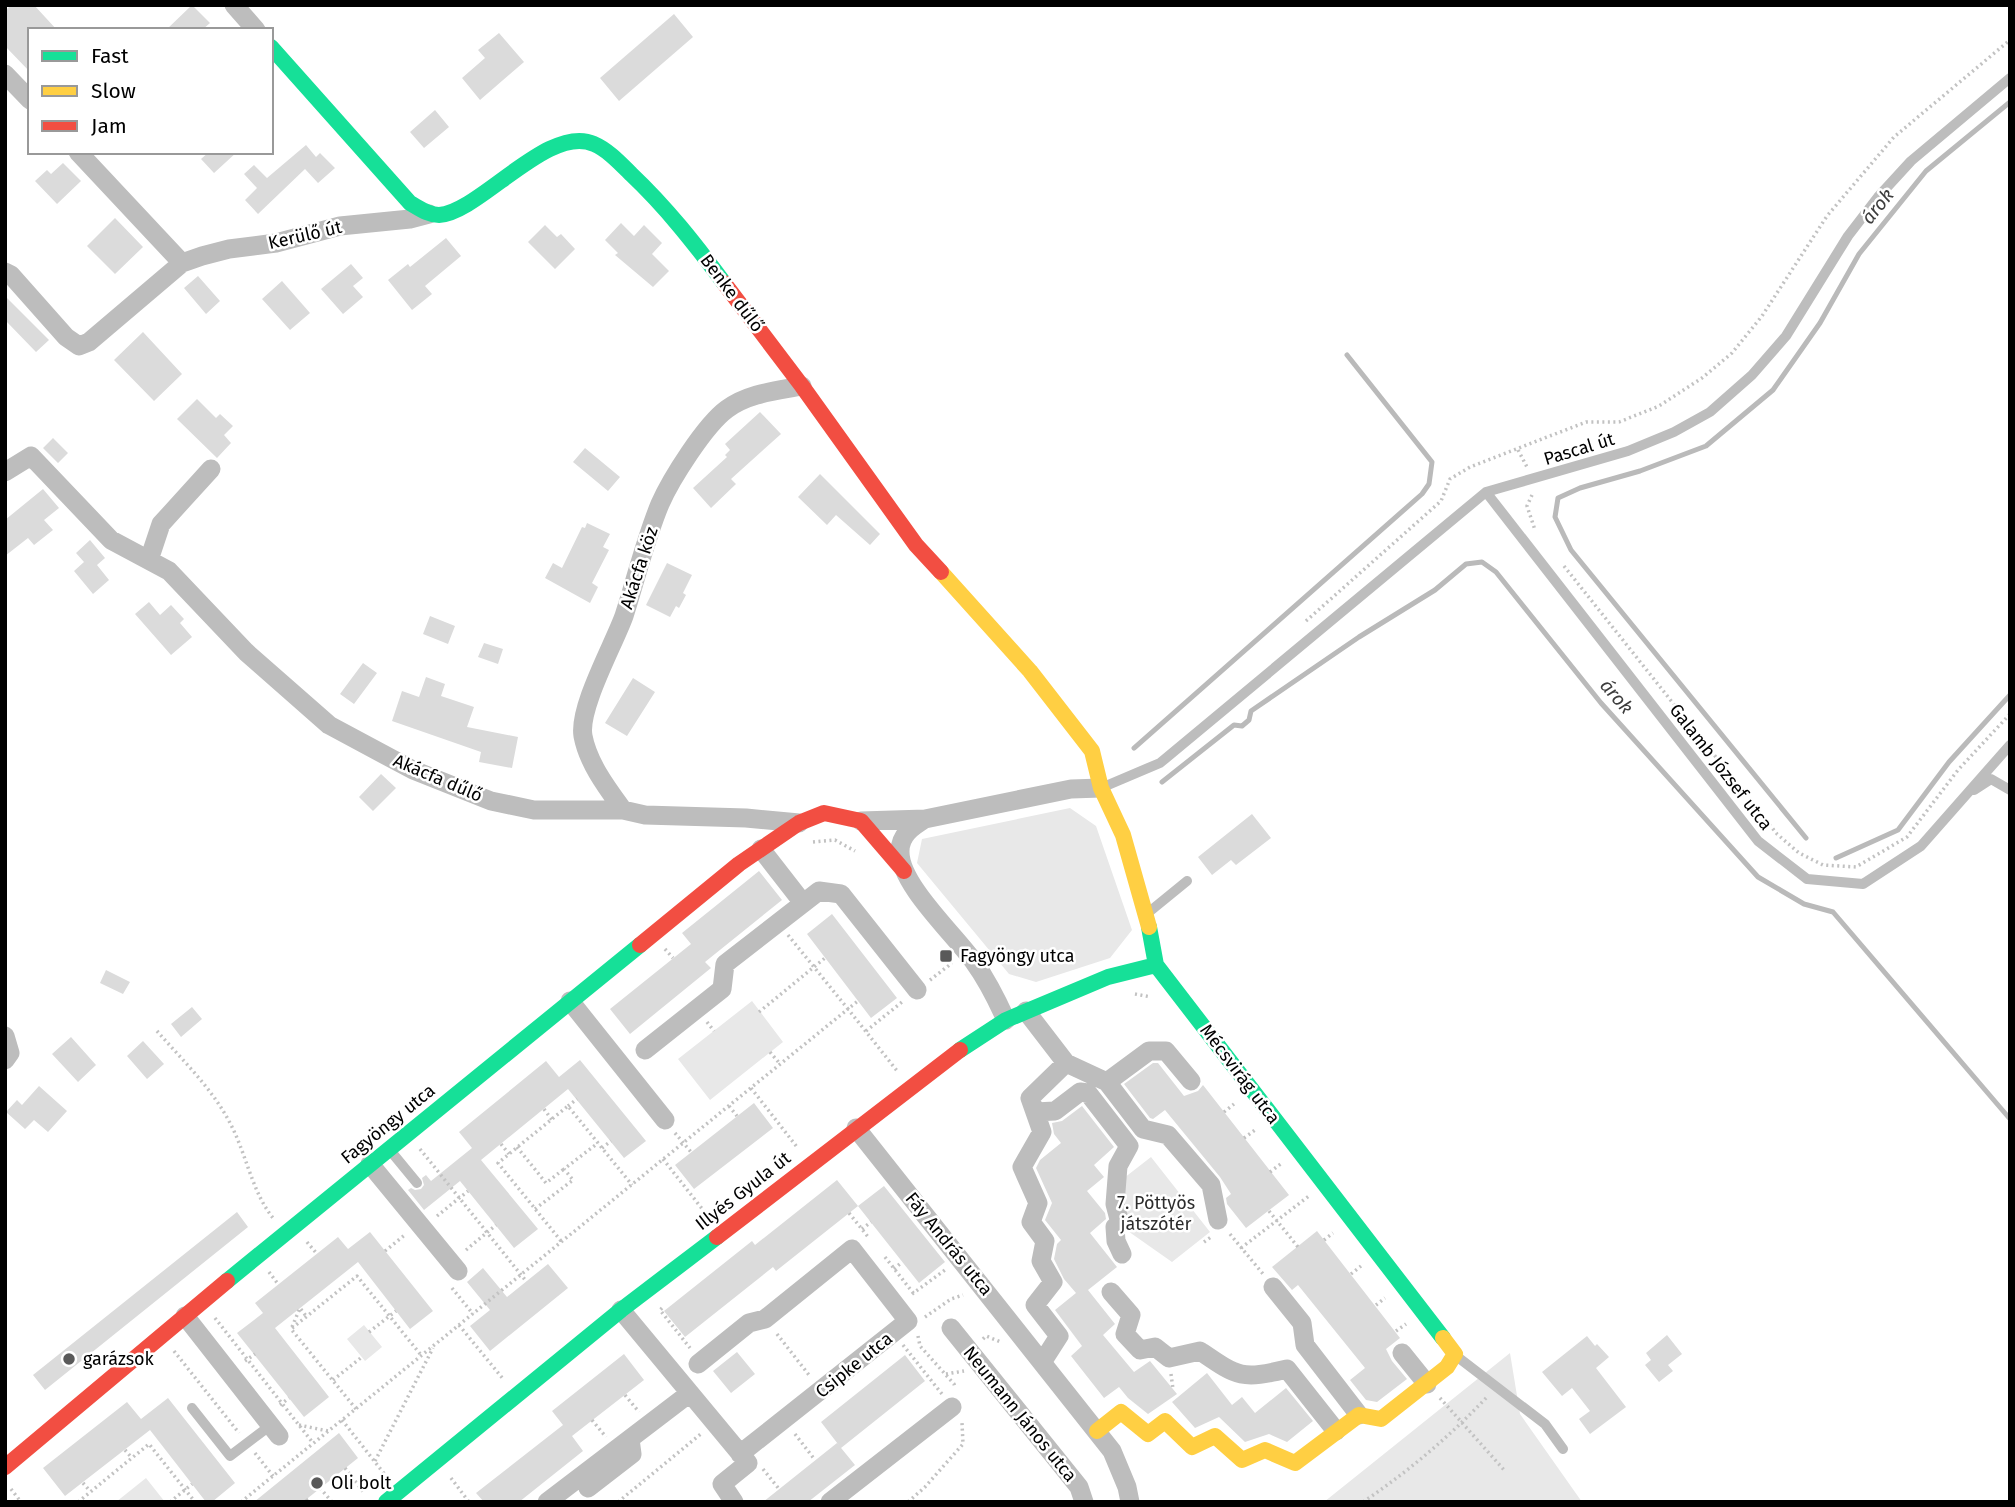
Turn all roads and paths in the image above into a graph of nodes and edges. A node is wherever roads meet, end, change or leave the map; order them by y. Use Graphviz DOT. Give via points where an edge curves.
graph roads {
  1 [pos="234,5"];
  2 [pos="254,28"];
  3 [pos="2010,40"];
  4 [pos="273,49"];
  5 [pos="5,74"];
  6 [pos="2010,78"];
  7 [pos="28,98"];
  8 [pos="80,154"];
  9 [pos="429,214"];
  10 [pos="182,263"];
  11 [pos="5,272"];
  12 [pos="802,386"];
  13 [pos="1518,450"];
  14 [pos="211,469"];
  15 [pos="5,472"];
  16 [pos="1534,479"];
  17 [pos="1486,492"];
  18 [pos="1543,540"];
  19 [pos="149,560"];
  20 [pos="1560,561"];
  21 [pos="1301,626"];
  22 [pos="2010,714"];
  23 [pos="2010,745"];
  24 [pos="1101,788"];
  25 [pos="2010,790"];
  26 [pos="1964,796"];
  27 [pos="623,810"];
  28 [pos="925,818"];
  29 [pos="862,821"];
  30 [pos="799,823"];
  31 [pos="806,843"];
  32 [pos="761,849"];
  33 [pos="859,852"];
  34 [pos="904,871"];
  35 [pos="1187,881"];
  36 [pos="803,903"];
  37 [pos="1145,914"];
  38 [pos="778,923"];
  39 [pos="666,949"];
  40 [pos="959,957"];
  41 [pos="673,958"];
  42 [pos="825,958"];
  43 [pos="1156,965"];
  44 [pos="814,967"];
  45 [pos="917,990"];
  46 [pos="1123,992"];
  47 [pos="570,1001"];
  48 [pos="858,1001"];
  49 [pos="1158,1004"];
  50 [pos="848,1010"];
  51 [pos="1026,1011"];
  52 [pos="760,1012"];
  53 [pos="1006,1020"];
  54 [pos="708,1023"];
  55 [pos="157,1031"];
  56 [pos="714,1031"];
  57 [pos="866,1031"];
  58 [pos="5,1037"];
  59 [pos="645,1050"];
  60 [pos="770,1052"];
  61 [pos="5,1060"];
  62 [pos="1066,1063"];
  63 [pos="780,1065"];
  64 [pos="900,1074"];
  65 [pos="1107,1082"];
  66 [pos="1191,1082"];
  67 [pos="751,1088"];
  68 [pos="577,1099"];
  69 [pos="1239,1101"];
  70 [pos="568,1106"];
  71 [pos="729,1106"];
  72 [pos="544,1109"];
  73 [pos="1035,1112"];
  74 [pos="1224,1112"];
  75 [pos="737,1116"];
  76 [pos="552,1119"];
  77 [pos="665,1120"];
  78 [pos="1259,1126"];
  79 [pos="856,1128"];
  80 [pos="1244,1138"];
  81 [pos="611,1141"];
  82 [pos="415,1143"];
  83 [pos="598,1143"];
  84 [pos="683,1143"];
  85 [pos="501,1144"];
  86 [pos="517,1147"];
  87 [pos="602,1148"];
  88 [pos="389,1149"];
  89 [pos="691,1152"];
  90 [pos="801,1152"];
  91 [pos="509,1154"];
  92 [pos="663,1159"];
  93 [pos="1286,1160"];
  94 [pos="370,1164"];
  95 [pos="564,1169"];
  96 [pos="1270,1172"];
  97 [pos="417,1183"];
  98 [pos="1325,1184"];
  99 [pos="632,1185"];
  100 [pos="468,1191"];
  101 [pos="460,1198"];
  102 [pos="536,1209"];
  103 [pos="1269,1211"];
  104 [pos="1218,1220"];
  105 [pos="1277,1221"];
  106 [pos="712,1222"];
  107 [pos="870,1222"];
  108 [pos="496,1225"];
  109 [pos="862,1229"];
  110 [pos="415,1231"];
  111 [pos="487,1233"];
  112 [pos="1332,1233"];
  113 [pos="285,1234"];
  114 [pos="1324,1240"];
  115 [pos="562,1241"];
  116 [pos="1298,1247"];
  117 [pos="1241,1248"];
  118 [pos="385,1251"];
  119 [pos="1122,1254"];
  120 [pos="902,1262"];
  121 [pos="1366,1263"];
  122 [pos="949,1267"];
  123 [pos="894,1269"];
  124 [pos="364,1270"];
  125 [pos="452,1272"];
  126 [pos="521,1274"];
  127 [pos="1351,1274"];
  128 [pos="357,1276"];
  129 [pos="526,1281"];
  130 [pos="1273,1287"];
  131 [pos="1111,1292"];
  132 [pos="914,1294"];
  133 [pos="1383,1299"];
  134 [pos="669,1302"];
  135 [pos="995,1302"];
  136 [pos="485,1304"];
  137 [pos="1376,1305"];
  138 [pos="621,1310"];
  139 [pos="209,1311"];
  140 [pos="396,1311"];
  141 [pos="490,1311"];
  142 [pos="473,1314"];
  143 [pos="185,1316"];
  144 [pos="306,1316"];
  145 [pos="390,1316"];
  146 [pos="765,1319"];
  147 [pos="459,1325"];
  148 [pos="901,1327"];
  149 [pos="951,1328"];
  150 [pos="291,1329"];
  151 [pos="369,1332"];
  152 [pos="682,1339"];
  153 [pos="1028,1342"];
  154 [pos="434,1345"];
  155 [pos="971,1352"];
  156 [pos="1402,1353"];
  157 [pos="255,1354"];
  158 [pos="1455,1354"];
  159 [pos="421,1355"];
  160 [pos="362,1357"];
  161 [pos="180,1359"];
  162 [pos="247,1360"];
  163 [pos="1043,1361"];
  164 [pos="698,1364"];
  165 [pos="810,1377"];
  166 [pos="929,1378"];
  167 [pos="333,1380"];
  168 [pos="1427,1384"];
  169 [pos="508,1385"];
  170 [pos="1496,1386"];
  171 [pos="690,1393"];
  172 [pos="625,1395"];
  173 [pos="289,1398"];
  174 [pos="281,1404"];
  175 [pos="952,1407"];
  176 [pos="192,1408"];
  177 [pos="356,1409"];
  178 [pos="637,1410"];
  179 [pos="1359,1415"];
  180 [pos="341,1420"];
  181 [pos="593,1420"];
  182 [pos="784,1420"];
  183 [pos="714,1423"];
  184 [pos="1463,1423"];
  185 [pos="299,1425"];
  186 [pos="275,1430"];
  187 [pos="1097,1431"];
  188 [pos="328,1432"];
  189 [pos="1336,1432"];
  190 [pos="604,1434"];
  191 [pos="630,1439"];
  192 [pos="158,1441"];
  193 [pos="313,1443"];
  194 [pos="248,1444"];
  195 [pos="151,1446"];
  196 [pos="1563,1448"];
  197 [pos="125,1450"];
  198 [pos="740,1454"];
  199 [pos="132,1458"];
  200 [pos="437,1460"];
  201 [pos="815,1460"];
  202 [pos="374,1461"];
  203 [pos="5,1467"];
  204 [pos="345,1468"];
  205 [pos="1505,1471"];
  206 [pos="273,1476"];
  207 [pos="389,1480"];
  208 [pos="5,1482"];
  209 [pos="83,1483"];
  210 [pos="192,1484"];
  211 [pos="320,1488"];
  212 [pos="588,1488"];
  213 [pos="185,1489"];
  214 [pos="90,1491"];
  215 [pos="248,1496"];
  216 [pos="368,1497"];
  217 [pos="21,1502"];
  218 [pos="78,1502"];
  219 [pos="170,1502"];
  220 [pos="195,1502"];
  221 [pos="241,1502"];
  222 [pos="253,1502"];
  223 [pos="332,1502"];
  224 [pos="386,1502"];
  225 [pos="469,1502"];
  226 [pos="547,1502"];
  227 [pos="618,1502"];
  228 [pos="734,1502"];
  229 [pos="830,1502"];
  230 [pos="1084,1502"];
  231 [pos="1130,1502"];
  232 [pos="1363,1502"];
  1 -- 2 [label="street"];
  3 -- 13 [label="path" via="1894,137 1827,216 1762,316 1712,370 1659,406 1619,422 1586,422"];
  4 -- 9 [label="street" via="410,204"];
  5 -- 7 [label="street"];
  6 -- 16 [label="lane, Pascal út" via="1911,161 1878,197 1786,336 1752,375 1710,412 1628,451"];
  8 -- 10 [label="street"];
  9 -- 10 [label="street, Kerülő út" via="340,226"];
  9 -- 12 [label="street, Benke dűlő" via="460,208 526,162 558,146 593,143 660,201"];
  10 -- 11 [label="street, Kerülő út" via="79,346"];
  12 -- 24 [label="street, Benke dűlő" via="916,545 1030,671 1092,751"];
  12 -- 27 [label="street, Akácfa köz" via="746,397 725,410 660,503 583,724 590,755"];
  13 -- 16 [label="path"];
  13 -- 21 [label="path" via="1450,479 1441,501"];
  14 -- 19 [label="street" via="161,524"];
  15 -- 19 [label="street, Akácfa dűlő" via="31,456 111,540"];
  16 -- 17 [label="lane, Pascal út"];
  16 -- 18 [label="path" via="1541,488 1531,495 1527,506"];
  17 -- 24 [label="lane, Pascal út" via="1160,763"];
  17 -- 26 [label="lane, Galamb József utca" via="1758,841 1807,878 1863,884 1921,846"];
  19 -- 27 [label="street, Akácfa dűlő" via="169,571 246,653 329,725 413,770 491,801 534,810"];
  20 -- 22 [label="path" via="1777,834 1823,865 1856,867 1907,837 1958,770"];
  23 -- 26 [label="lane, Galamb József utca"];
  24 -- 28 [label="street" via="1071,789"];
  24 -- 37 [label="street, Mécsvirág utca" via="1123,835"];
  25 -- 26 [label="lane" via="1991,779"];
  27 -- 30 [label="street, Akácfa dűlő"];
  28 -- 29 [label="street"];
  28 -- 34 [label="street" via="900,842"];
  29 -- 30 [label="street, Fagyöngy utca" via="824,813"];
  29 -- 34 [label="street"];
  30 -- 32 [label="street, Fagyöngy utca"];
  31 -- 33 [label="path" via="835,840"];
  32 -- 36 [label="street"];
  32 -- 47 [label="street, Fagyöngy utca"];
  34 -- 53 [label="street" via="975,963"];
  35 -- 37 [label="lane"];
  36 -- 38 [label="street"];
  36 -- 45 [label="street" via="819,891 841,894"];
  37 -- 43 [label="street, Mécsvirág utca"];
  38 -- 44 [label="path"];
  38 -- 59 [label="street" via="725,964 722,989"];
  39 -- 41 [label="path"];
  40 -- 45 [label="path"];
  42 -- 44 [label="path"];
  43 -- 51 [label="street, Illyés Gyula út" via="1108,977"];
  43 -- 98 [label="street, Mécsvirág utca"];
  44 -- 50 [label="path"];
  44 -- 52 [label="path"];
  45 -- 57 [label="path"];
  46 -- 49 [label="path" via="1150,996"];
  47 -- 77 [label="street"];
  47 -- 88 [label="street, Fagyöngy utca"];
  48 -- 50 [label="path"];
  50 -- 57 [label="path"];
  50 -- 63 [label="path"];
  51 -- 53 [label="street, Illyés Gyula út"];
  51 -- 62 [label="street"];
  53 -- 79 [label="street, Illyés Gyula út" via="961,1048"];
  54 -- 56 [label="path"];
  55 -- 113 [label="path" via="216,1097 268,1212"];
  57 -- 64 [label="path"];
  58 -- 61 [label="street" via="9,1053"];
  60 -- 63 [label="path"];
  62 -- 65 [label="street"];
  62 -- 73 [label="street" via="1030,1098"];
  63 -- 67 [label="path"];
  65 -- 66 [label="street" via="1149,1051 1166,1051"];
  65 -- 104 [label="street" via="1143,1129 1168,1135 1212,1185"];
  67 -- 71 [label="path"];
  67 -- 90 [label="path"];
  68 -- 70 [label="path"];
  69 -- 74 [label="path"];
  70 -- 76 [label="path"];
  70 -- 83 [label="path"];
  71 -- 75 [label="path"];
  71 -- 84 [label="path"];
  72 -- 76 [label="path"];
  73 -- 119 [label="street" via="1055,1111 1080,1092 1088,1093 1129,1146 1118,1166 1115,1204 1116,1241"];
  73 -- 163 [label="street" via="1042,1132 1022,1167 1038,1203 1031,1222 1045,1241 1041,1261 1053,1282 1035,1305 1059,1336"];
  76 -- 86 [label="path"];
  78 -- 80 [label="path"];
  79 -- 135 [label="street, Fáy András utca"];
  79 -- 138 [label="street, Illyés Gyula út"];
  81 -- 87 [label="path"];
  82 -- 101 [label="path"];
  83 -- 87 [label="path"];
  83 -- 95 [label="path"];
  84 -- 89 [label="path"];
  84 -- 92 [label="path"];
  85 -- 91 [label="path"];
  86 -- 91 [label="path"];
  86 -- 95 [label="path" via="546,1183"];
  87 -- 99 [label="path"];
  88 -- 94 [label="street, Fagyöngy utca"];
  88 -- 97 [label="lane"];
  91 -- 102 [label="path" via="498,1163"];
  92 -- 99 [label="path"];
  92 -- 106 [label="path"];
  93 -- 96 [label="path"];
  94 -- 110 [label="street"];
  94 -- 113 [label="street, Fagyöngy utca"];
  95 -- 102 [label="path" via="573,1180"];
  98 -- 105 [label="path"];
  98 -- 158 [label="street, Mécsvirág utca"];
  99 -- 115 [label="path"];
  100 -- 101 [label="path"];
  101 -- 110 [label="path"];
  101 -- 111 [label="path"];
  102 -- 115 [label="path"];
  103 -- 105 [label="path"];
  104 -- 117 [label="path"];
  105 -- 116 [label="path"];
  105 -- 117 [label="path"];
  107 -- 109 [label="path"];
  108 -- 111 [label="path"];
  110 -- 118 [label="path"];
  110 -- 125 [label="street"];
  111 -- 125 [label="path"];
  111 -- 126 [label="path"];
  112 -- 114 [label="path"];
  113 -- 143 [label="street, Fagyöngy utca"];
  115 -- 126 [label="path"];
  117 -- 130 [label="path"];
  120 -- 123 [label="path"];
  121 -- 127 [label="path"];
  122 -- 132 [label="path"];
  124 -- 128 [label="path"];
  125 -- 142 [label="path"];
  126 -- 129 [label="path"];
  126 -- 136 [label="path"];
  128 -- 144 [label="path"];
  128 -- 145 [label="path"];
  130 -- 179 [label="street" via="1302,1323 1306,1345"];
  131 -- 189 [label="street" via="1131,1315 1125,1334 1140,1350 1155,1347 1169,1358 1200,1351 1234,1374 1258,1376 1287,1369"];
  133 -- 137 [label="path"];
  134 -- 152 [label="path" via="660,1310"];
  135 -- 148 [label="path" via="968,1293"];
  135 -- 153 [label="street, Fáy András utca"];
  136 -- 141 [label="path"];
  136 -- 142 [label="path"];
  138 -- 171 [label="street"];
  138 -- 200 [label="street, Illyés Gyula út"];
  139 -- 162 [label="path"];
  140 -- 145 [label="path"];
  142 -- 147 [label="path"];
  143 -- 186 [label="street"];
  143 -- 203 [label="street, Fagyöngy utca"];
  144 -- 150 [label="path"];
  144 -- 150 [label="path" via="300,1308"];
  145 -- 151 [label="path"];
  145 -- 159 [label="path"];
  146 -- 148 [label="street, Csipke utca" via="852,1250"];
  146 -- 164 [label="street, Csipke utca" via="750,1323"];
  146 -- 165 [label="path"];
  147 -- 154 [label="path"];
  147 -- 169 [label="path"];
  148 -- 166 [label="path"];
  148 -- 182 [label="street, Csipke utca"];
  149 -- 155 [label="street, Neumann János utca"];
  150 -- 167 [label="path"];
  153 -- 155 [label="path" via="1001,1342 986,1336"];
  153 -- 163 [label="street, Fáy András utca"];
  154 -- 159 [label="path"];
  154 -- 202 [label="path"];
  155 -- 230 [label="street, Neumann János utca" via="1079,1487"];
  156 -- 168 [label="street"];
  157 -- 162 [label="path"];
  158 -- 168 [label="street"];
  158 -- 170 [label="lane"];
  159 -- 177 [label="path"];
  160 -- 167 [label="path"];
  161 -- 194 [label="path"];
  162 -- 174 [label="path"];
  163 -- 187 [label="street, Fáy András utca"];
  167 -- 177 [label="path"];
  168 -- 179 [label="street" via="1381,1419"];
  168 -- 184 [label="path"];
  170 -- 184 [label="path"];
  170 -- 196 [label="lane" via="1545,1424"];
  171 -- 183 [label="street"];
  171 -- 191 [label="street"];
  172 -- 178 [label="path"];
  173 -- 174 [label="path"];
  174 -- 185 [label="path"];
  175 -- 229 [label="street"];
  176 -- 194 [label="lane" via="230,1456"];
  177 -- 180 [label="path"];
  179 -- 189 [label="street"];
  180 -- 188 [label="path"];
  180 -- 202 [label="path"];
  181 -- 190 [label="path"];
  182 -- 198 [label="street, Csipke utca"];
  182 -- 201 [label="path"];
  183 -- 198 [label="street"];
  183 -- 227 [label="path"];
  184 -- 205 [label="path"];
  184 -- 232 [label="path" via="1408,1472"];
  185 -- 188 [label="path"];
  185 -- 193 [label="path"];
  186 -- 194 [label="lane"];
  187 -- 189 [label="street" via="1121,1412 1148,1434 1165,1421 1192,1447 1215,1436 1242,1460 1265,1450 1295,1462"];
  187 -- 231 [label="street, Fáy András utca" via="1112,1451"];
  188 -- 193 [label="path"];
  191 -- 212 [label="street" via="632,1454"];
  191 -- 226 [label="street"];
  192 -- 195 [label="path"];
  193 -- 206 [label="path"];
  194 -- 206 [label="path"];
  195 -- 199 [label="path"];
  195 -- 213 [label="path"];
  197 -- 199 [label="path"];
  198 -- 228 [label="street, Csipke utca" via="748,1463 722,1484"];
  199 -- 214 [label="path"];
  200 -- 224 [label="street, Illyés Gyula út"];
  200 -- 225 [label="path"];
  202 -- 207 [label="path"];
  204 -- 216 [label="path"];
  206 -- 215 [label="path"];
  208 -- 217 [label="path"];
  209 -- 214 [label="path"];
  210 -- 213 [label="path"];
  211 -- 223 [label="path"];
  213 -- 219 [label="path"];
  213 -- 220 [label="path"];
  214 -- 218 [label="path"];
  215 -- 221 [label="path"];
  215 -- 222 [label="path"];
}
